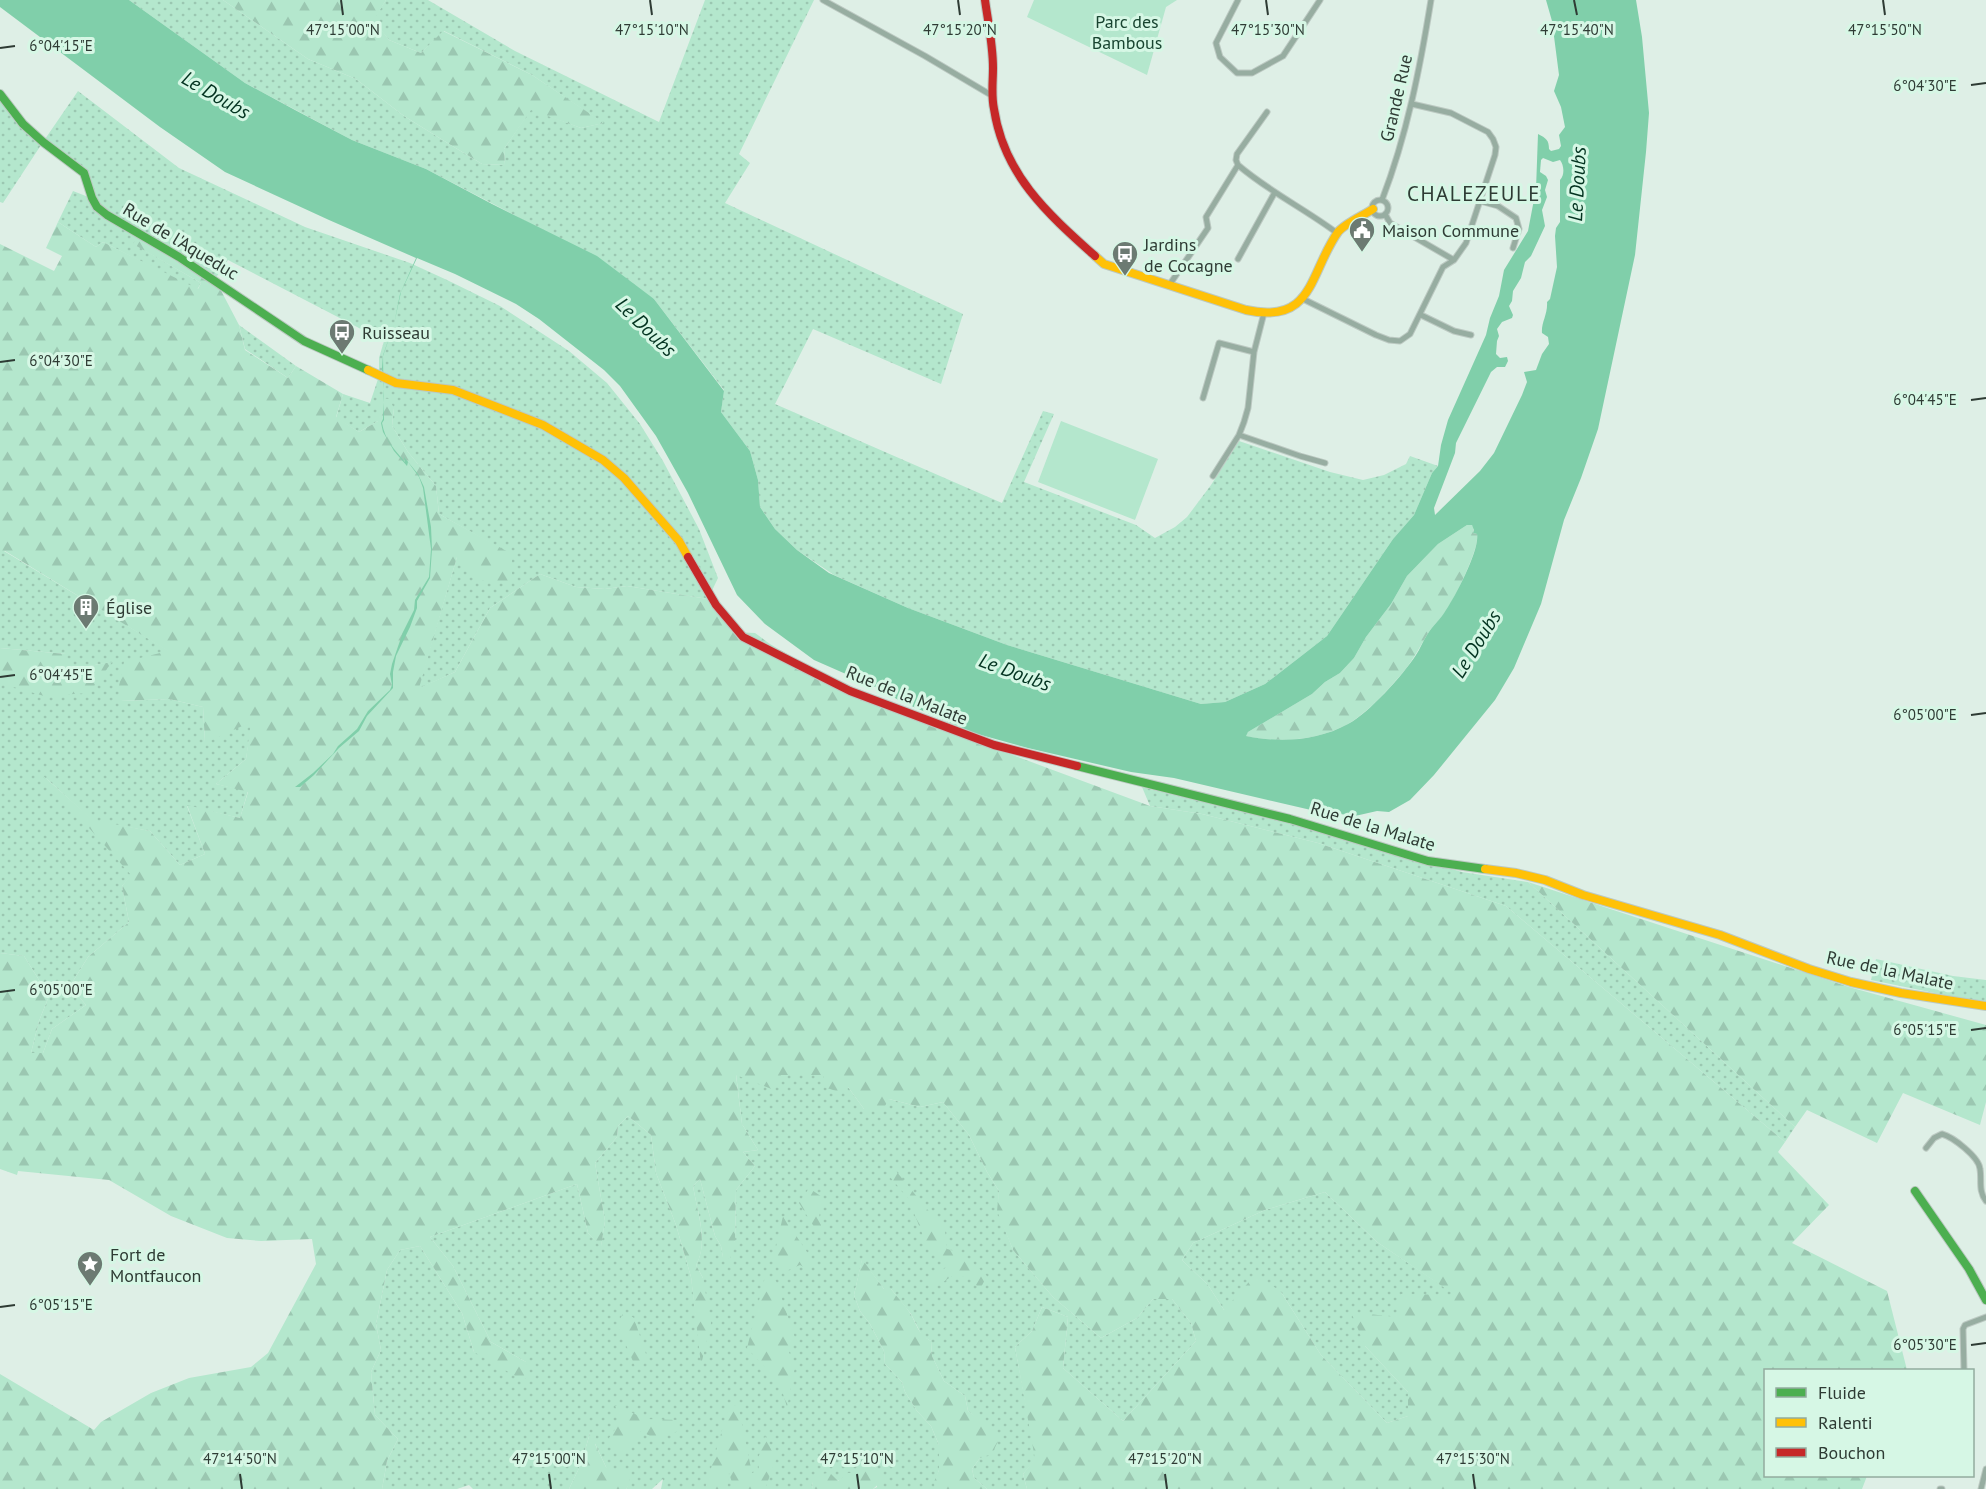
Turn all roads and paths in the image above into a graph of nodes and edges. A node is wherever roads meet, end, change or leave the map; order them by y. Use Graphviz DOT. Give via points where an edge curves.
graph roads {
  1 [pos="823,0"];
  2 [pos="985,0"];
  3 [pos="1238,0"];
  4 [pos="1320,0"];
  5 [pos="1431,0"];
  6 [pos="0,93"];
  7 [pos="991,95"];
  8 [pos="1412,104"];
  9 [pos="1267,112"];
  10 [pos="1238,165"];
  11 [pos="1275,192"];
  12 [pos="1383,200"];
  13 [pos="1480,201"];
  14 [pos="1372,208"];
  15 [pos="1384,214"];
  16 [pos="1337,233"];
  17 [pos="1513,248"];
  18 [pos="1238,259"];
  19 [pos="1454,260"];
  20 [pos="1170,284"];
  21 [pos="1303,299"];
  22 [pos="1264,313"];
  23 [pos="1421,315"];
  24 [pos="1471,335"];
  25 [pos="1254,352"];
  26 [pos="1203,398"];
  27 [pos="1239,435"];
  28 [pos="1325,463"];
  29 [pos="1214,476"];
  30 [pos="760,646"];
  31 [pos="1986,1006"];
  32 [pos="1926,1148"];
  33 [pos="1915,1191"];
  34 [pos="1986,1201"];
  35 [pos="1986,1300"];
  36 [pos="1986,1317"];
  37 [pos="1964,1369"];
  38 [pos="1986,1469"];
  39 [pos="1980,1489"];
  1 -- 7 [label="street"];
  2 -- 7 [label="street" via="994,75"];
  3 -- 4 [label="street" via="1215,43 1220,57 1240,74 1252,73 1283,56"];
  5 -- 8 [label="street, Grande Rue"];
  6 -- 30 [label="street, Rue de l'Aqueduc" via="23,124 84,173 92,198 107,215 197,268 304,340 383,378 453,390 543,425 603,460 679,541 717,605 743,637"];
  7 -- 20 [label="street" via="1005,151 1026,187 1104,264"];
  8 -- 12 [label="street, Grande Rue"];
  8 -- 13 [label="street" via="1451,113 1488,132 1493,139 1495,155"];
  9 -- 10 [label="street" via="1237,154"];
  10 -- 11 [label="street"];
  10 -- 20 [label="street" via="1206,217 1208,228"];
  11 -- 16 [label="street"];
  11 -- 18 [label="street"];
  12 -- 14 [label="street" via="1375,202"];
  12 -- 15 [label="street" via="1388,205"];
  13 -- 17 [label="street" via="1498,206 1516,218 1519,229"];
  13 -- 19 [label="street" via="1466,243"];
  14 -- 15 [label="street" via="1377,214"];
  14 -- 16 [label="street"];
  15 -- 19 [label="street" via="1390,223"];
  16 -- 21 [label="street"];
  19 -- 23 [label="street" via="1443,267"];
  20 -- 22 [label="street"];
  21 -- 22 [label="street" via="1294,306"];
  21 -- 23 [label="street" via="1389,340 1400,341 1410,334"];
  22 -- 25 [label="street"];
  23 -- 24 [label="street"];
  25 -- 26 [label="street" via="1220,343"];
  25 -- 27 [label="street" via="1248,408"];
  27 -- 28 [label="street"];
  27 -- 29 [label="street"];
  30 -- 31 [label="street, Rue de la Malate" via="850,691 994,745 1290,819 1428,861 1546,880 1852,982"];
  32 -- 34 [label="street" via="1942,1134 1975,1157"];
  33 -- 35 [label="street"];
  36 -- 37 [label="street" via="1963,1329"];
  38 -- 39 [label="street"];
}
